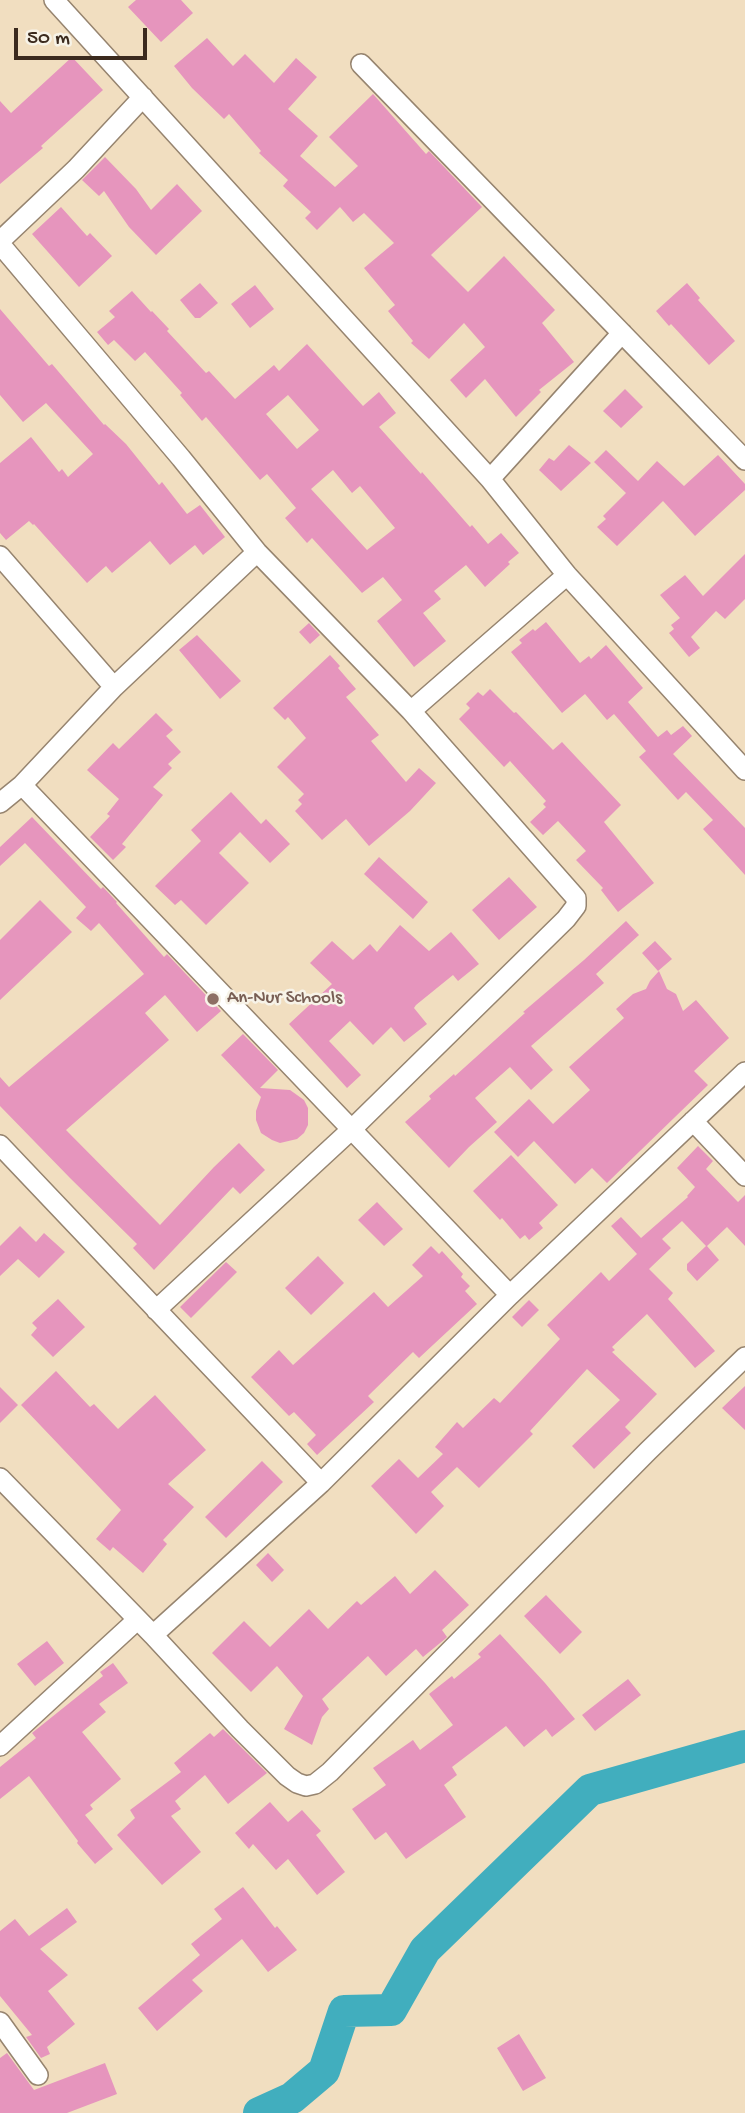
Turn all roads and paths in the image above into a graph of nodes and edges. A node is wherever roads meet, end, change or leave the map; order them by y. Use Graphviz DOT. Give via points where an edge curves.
graph roads {
  1 [pos="54,0"];
  2 [pos="360,64"];
  3 [pos="143,97"];
  4 [pos="0,243"];
  5 [pos="622,333"];
  6 [pos="745,460"];
  7 [pos="490,479"];
  8 [pos="257,552"];
  9 [pos="0,556"];
  10 [pos="567,575"];
  11 [pos="114,687"];
  12 [pos="411,710"];
  13 [pos="745,770"];
  14 [pos="22,785"];
  15 [pos="0,803"];
  16 [pos="745,1072"];
  17 [pos="692,1121"];
  18 [pos="352,1129"];
  19 [pos="0,1144"];
  20 [pos="745,1175"];
  21 [pos="510,1295"];
  22 [pos="156,1310"];
  23 [pos="745,1357"];
  24 [pos="0,1478"];
  25 [pos="321,1483"];
  26 [pos="137,1620"];
  27 [pos="153,1634"];
  28 [pos="9,1727"];
  29 [pos="0,1746"];
  30 [pos="0,2022"];
  31 [pos="38,2075"];
  1 -- 3 [label="street"];
  2 -- 5 [label="street"];
  3 -- 4 [label="street"];
  3 -- 7 [label="street"];
  4 -- 8 [label="street"];
  5 -- 6 [label="street"];
  5 -- 7 [label="street"];
  7 -- 10 [label="street"];
  8 -- 11 [label="street"];
  8 -- 12 [label="street"];
  9 -- 11 [label="street"];
  10 -- 12 [label="street"];
  10 -- 13 [label="street"];
  11 -- 14 [label="street"];
  12 -- 18 [label="street" via="576,898 576,906"];
  14 -- 15 [label="street"];
  14 -- 18 [label="street"];
  16 -- 17 [label="street"];
  17 -- 20 [label="street"];
  17 -- 21 [label="street"];
  18 -- 21 [label="street"];
  18 -- 22 [label="street"];
  19 -- 22 [label="street"];
  21 -- 25 [label="street"];
  22 -- 25 [label="street"];
  23 -- 27 [label="street" via="315,1784 306,1786 287,1776"];
  24 -- 26 [label="street"];
  25 -- 27 [label="street"];
  26 -- 27 [label="street"];
  26 -- 28 [label="street"];
  28 -- 29 [label="street"];
  30 -- 31 [label="street"];
}
